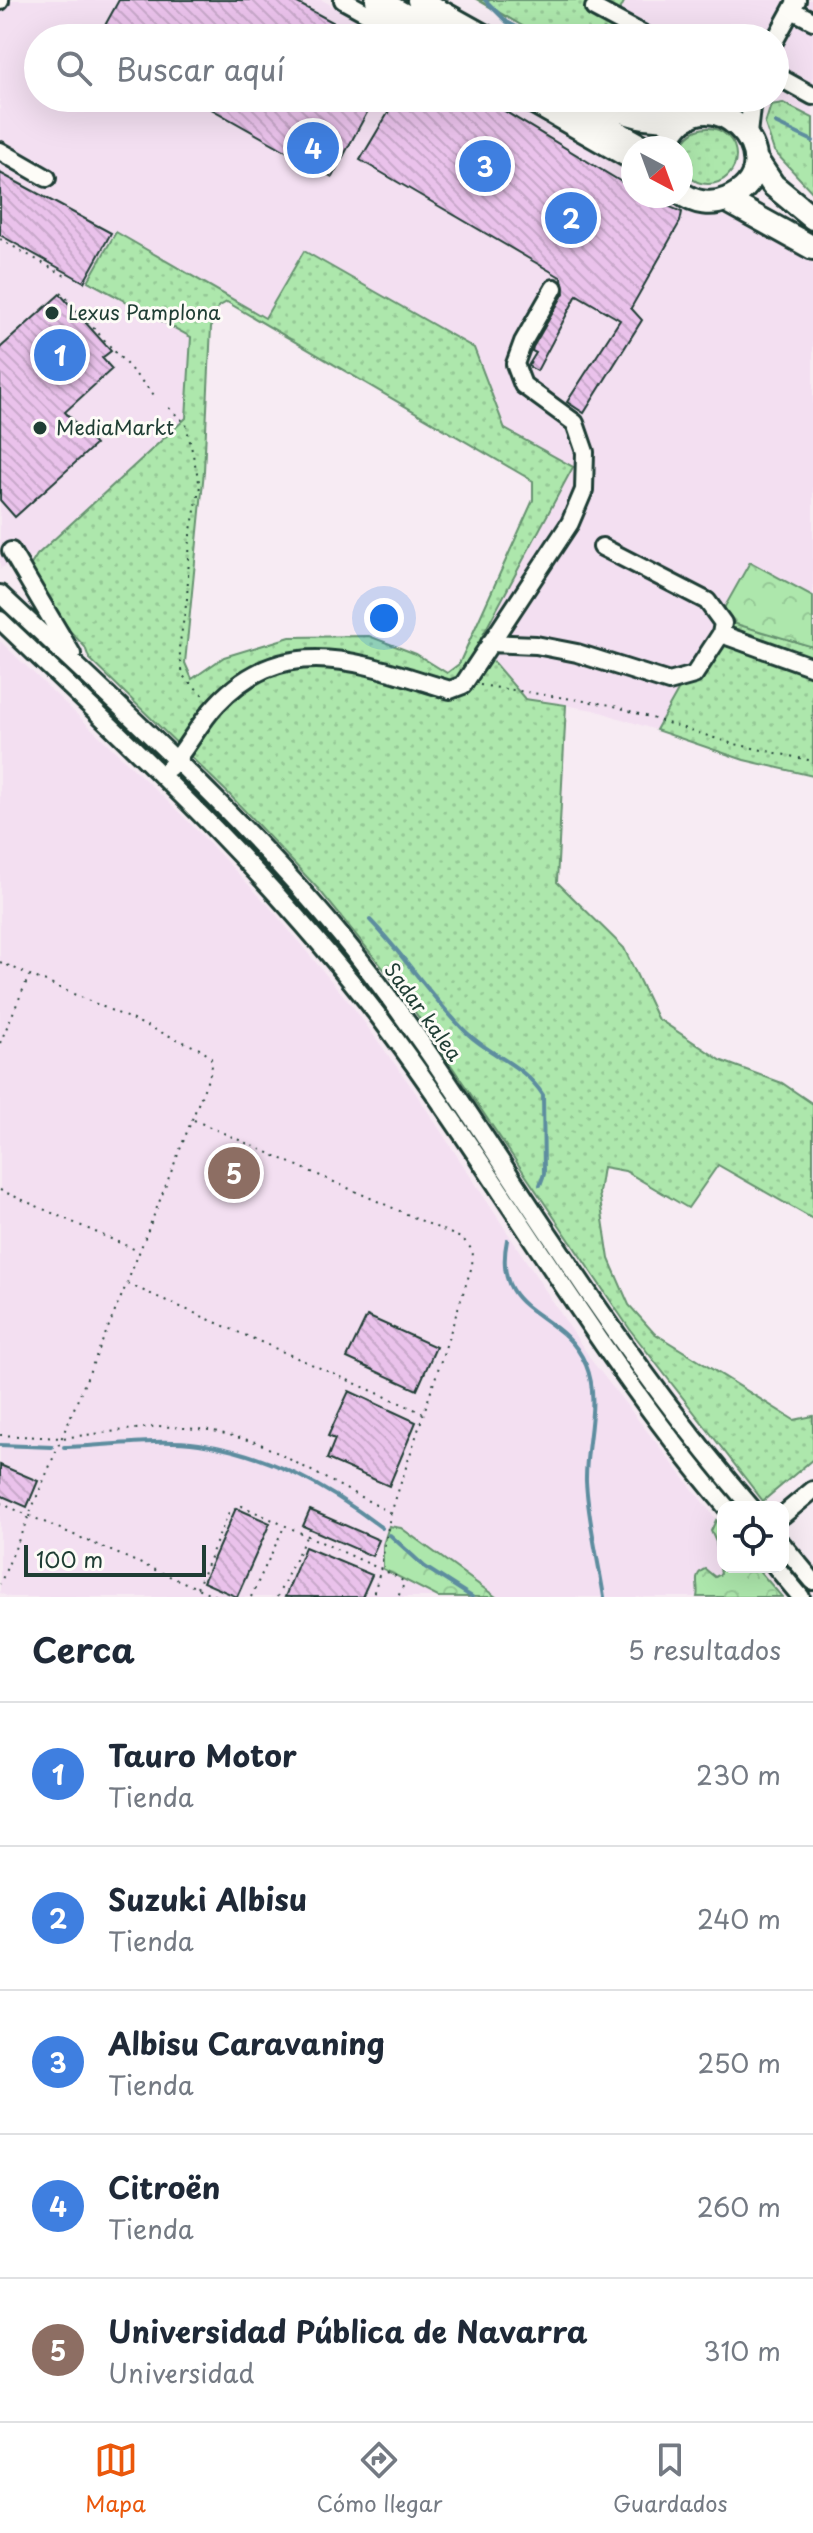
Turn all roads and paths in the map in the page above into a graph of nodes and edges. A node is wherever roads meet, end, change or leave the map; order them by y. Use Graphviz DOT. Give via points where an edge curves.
graph roads {
  1 [pos="343,0"];
  2 [pos="377,0"];
  3 [pos="419,0"];
  4 [pos="794,5"];
  5 [pos="594,8"];
  6 [pos="813,21"];
  7 [pos="387,24"];
  8 [pos="421,24"];
  9 [pos="462,24"];
  10 [pos="624,24"];
  11 [pos="784,24"];
  12 [pos="789,83"];
  13 [pos="813,96"];
  14 [pos="546,112"];
  15 [pos="581,112"];
  16 [pos="621,112"];
  17 [pos="704,112"];
  18 [pos="750,112"];
  19 [pos="697,116"];
  20 [pos="748,134"];
  21 [pos="624,136"];
  22 [pos="669,136"];
  23 [pos="0,151"];
  24 [pos="621,155"];
  25 [pos="755,158"];
  26 [pos="47,178"];
  27 [pos="693,199"];
  28 [pos="732,204"];
  29 [pos="693,208"];
  30 [pos="813,218"];
  31 [pos="0,239"];
  32 [pos="813,248"];
  33 [pos="69,278"];
  34 [pos="554,288"];
  35 [pos="61,292"];
  36 [pos="155,396"];
  37 [pos="169,408"];
  38 [pos="602,547"];
  39 [pos="11,551"];
  40 [pos="0,581"];
  41 [pos="0,594"];
  42 [pos="0,620"];
  43 [pos="721,634"];
  44 [pos="490,643"];
  45 [pos="67,646"];
  46 [pos="813,667"];
  47 [pos="84,673"];
  48 [pos="463,685"];
  49 [pos="216,705"];
  50 [pos="813,761"];
  51 [pos="176,762"];
  52 [pos="163,775"];
  53 [pos="0,962"];
  54 [pos="29,975"];
  55 [pos="0,1043"];
  56 [pos="192,1119"];
  57 [pos="0,1190"];
  58 [pos="138,1250"];
  59 [pos="127,1283"];
  60 [pos="425,1414"];
  61 [pos="0,1435"];
  62 [pos="61,1438"];
  63 [pos="813,1490"];
  64 [pos="721,1501"];
  65 [pos="746,1501"];
  66 [pos="0,1503"];
  67 [pos="789,1510"];
  68 [pos="391,1513"];
  69 [pos="30,1516"];
  70 [pos="284,1526"];
  71 [pos="307,1536"];
  72 [pos="789,1552"];
  73 [pos="383,1570"];
  74 [pos="781,1573"];
  75 [pos="813,1581"];
  76 [pos="0,1584"];
  77 [pos="197,1588"];
  78 [pos="218,1597"];
  79 [pos="251,1597"];
  80 [pos="277,1597"];
  81 [pos="372,1597"];
  82 [pos="398,1597"];
  83 [pos="801,1597"];
  1 -- 7 [label="street"];
  2 -- 8 [label="highway"];
  3 -- 9 [label="highway"];
  4 -- 6 [label="street"];
  4 -- 11 [label="street"];
  5 -- 10 [label="street"];
  12 -- 13 [label="street"];
  14 -- 24 [label="street"];
  15 -- 21 [label="highway"];
  16 -- 19 [label="highway" via="654,120"];
  17 -- 19 [label="street"];
  18 -- 20 [label="street"];
  19 -- 20 [label="highway" via="730,117"];
  19 -- 22 [label="highway"];
  20 -- 25 [label="highway"];
  23 -- 26 [label="street"];
  25 -- 28 [label="highway" via="747,184"];
  25 -- 30 [label="highway" via="773,185"];
  27 -- 28 [label="highway"];
  28 -- 29 [label="street"];
  28 -- 32 [label="highway"];
  31 -- 33 [label="path"];
  34 -- 44 [label="street" via="515,364 523,385 575,423 585,452 584,490 570,523"];
  35 -- 36 [label="path"];
  37 -- 49 [label="path" via="186,424 200,486 179,648 183,676"];
  38 -- 43 [label="street" via="707,601 723,623"];
  39 -- 45 [label="street"];
  40 -- 45 [label="street"];
  41 -- 47 [label="street, Sadar kalea"];
  42 -- 52 [label="street, Sadar kalea"];
  43 -- 44 [label="street" via="694,675 669,682 577,653"];
  43 -- 46 [label="street"];
  44 -- 48 [label="street"];
  45 -- 47 [label="street"];
  47 -- 51 [label="street, Sadar kalea"];
  48 -- 49 [label="street" via="450,690 346,661 293,659 258,670"];
  48 -- 50 [label="path" via="611,705 730,743"];
  49 -- 51 [label="street"];
  51 -- 52 [label="street"];
  51 -- 65 [label="street, Sadar kalea" via="342,937 444,1074 618,1337"];
  52 -- 64 [label="street, Sadar kalea" via="260,873 380,1018 595,1336"];
  53 -- 54 [label="path"];
  54 -- 55 [label="path"];
  54 -- 56 [label="path" via="202,1050 211,1058 212,1069"];
  56 -- 58 [label="path"];
  56 -- 60 [label="path" via="469,1244 472,1266"];
  57 -- 58 [label="path"];
  58 -- 59 [label="path"];
  59 -- 60 [label="path"];
  59 -- 62 [label="path"];
  60 -- 68 [label="path"];
  61 -- 62 [label="path"];
  62 -- 68 [label="path" via="159,1426 210,1430 259,1443"];
  62 -- 69 [label="path"];
  63 -- 67 [label="street"];
  66 -- 69 [label="path"];
  68 -- 73 [label="path"];
  69 -- 76 [label="path"];
  69 -- 77 [label="path"];
  70 -- 71 [label="path"];
  70 -- 77 [label="path" via="234,1507"];
  70 -- 79 [label="path"];
  71 -- 73 [label="path"];
  71 -- 80 [label="path"];
  72 -- 75 [label="street"];
  73 -- 81 [label="path"];
  73 -- 82 [label="path" via="403,1580"];
  74 -- 83 [label="street"];
  77 -- 78 [label="path"];
}
